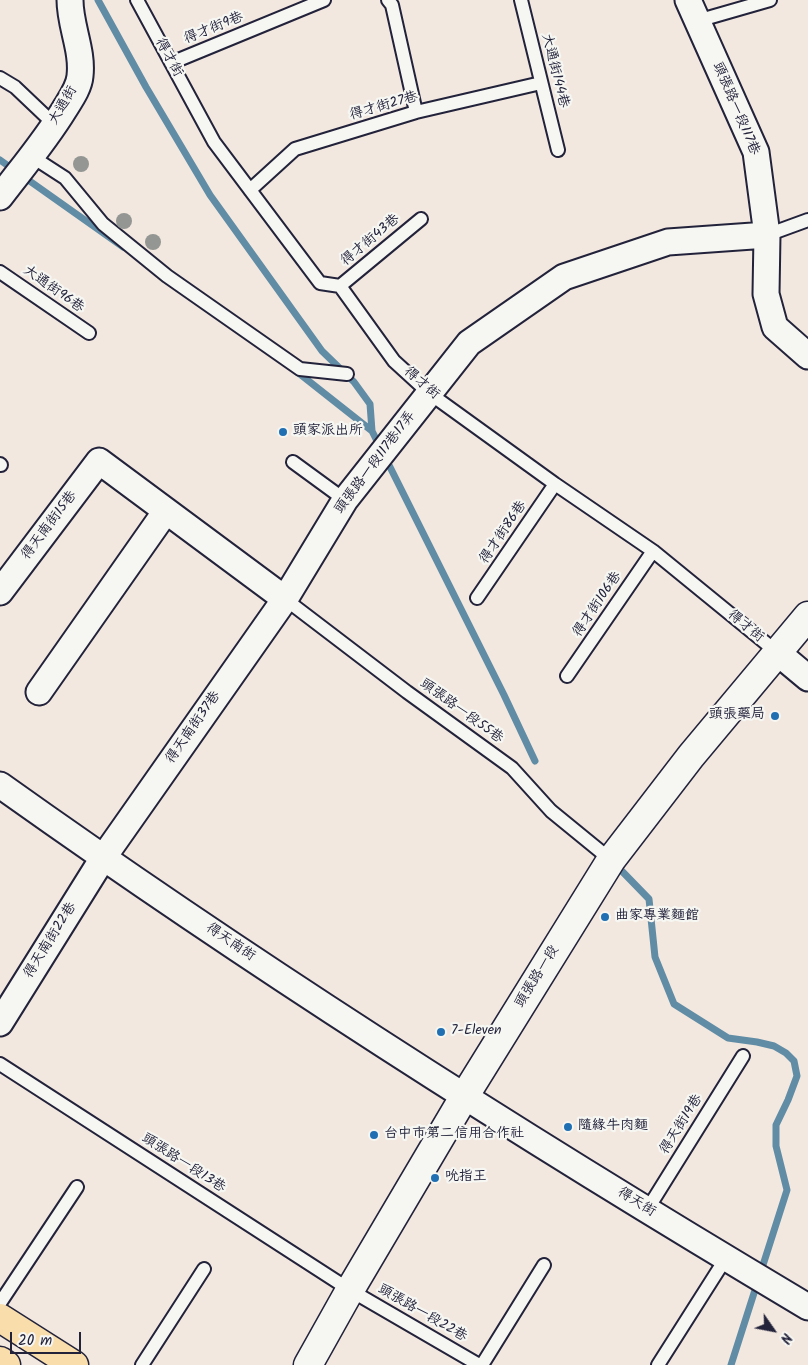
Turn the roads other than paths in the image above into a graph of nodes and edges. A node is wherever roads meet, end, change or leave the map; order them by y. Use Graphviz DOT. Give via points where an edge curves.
graph roads {
  1 [pos="70,0"];
  2 [pos="136,0"];
  3 [pos="324,0"];
  4 [pos="388,0"];
  5 [pos="521,0"];
  6 [pos="770,0"];
  7 [pos="693,10"];
  8 [pos="171,62"];
  9 [pos="0,78"];
  10 [pos="541,83"];
  11 [pos="416,112"];
  12 [pos="55,125"];
  13 [pos="558,150"];
  14 [pos="32,156"];
  15 [pos="250,190"];
  16 [pos="0,197"];
  17 [pos="421,219"];
  18 [pos="808,220"];
  19 [pos="767,235"];
  20 [pos="0,272"];
  21 [pos="340,286"];
  22 [pos="89,333"];
  23 [pos="808,356"];
  24 [pos="347,374"];
  25 [pos="429,392"];
  26 [pos="293,462"];
  27 [pos="555,484"];
  28 [pos="346,500"];
  29 [pos="166,511"];
  30 [pos="325,534"];
  31 [pos="653,552"];
  32 [pos="0,592"];
  33 [pos="477,598"];
  34 [pos="284,599"];
  35 [pos="808,616"];
  36 [pos="778,654"];
  37 [pos="567,676"];
  38 [pos="808,678"];
  39 [pos="39,692"];
  40 [pos="0,785"];
  41 [pos="103,858"];
  42 [pos="611,860"];
  43 [pos="0,1023"];
  44 [pos="743,1056"];
  45 [pos="0,1064"];
  46 [pos="464,1097"];
  47 [pos="77,1187"];
  48 [pos="647,1210"];
  49 [pos="726,1258"];
  50 [pos="544,1265"];
  51 [pos="204,1268"];
  52 [pos="350,1290"];
  53 [pos="0,1303"];
  54 [pos="808,1308"];
  55 [pos="0,1318"];
  56 [pos="0,1361"];
  57 [pos="6,1365"];
  58 [pos="74,1365"];
  59 [pos="142,1365"];
  60 [pos="308,1365"];
  61 [pos="481,1365"];
  62 [pos="658,1365"];
  1 -- 12 [label="street, 大通街" via="80,55 80,77 72,98"];
  2 -- 8 [label="lane, 得才街"];
  3 -- 8 [label="lane, 得才街9巷"];
  4 -- 11 [label="lane" via="392,5"];
  5 -- 10 [label="lane, 大通街144巷"];
  6 -- 7 [label="lane"];
  7 -- 19 [label="street, 頭張路一段117巷" via="756,152"];
  8 -- 15 [label="lane, 得才街" via="214,142"];
  9 -- 12 [label="lane" via="16,87"];
  10 -- 11 [label="lane, 得才街27巷"];
  10 -- 13 [label="lane, 大通街144巷"];
  11 -- 15 [label="lane, 得才街27巷" via="295,149"];
  12 -- 14 [label="street, 大通街"];
  14 -- 16 [label="street, 大通街"];
  14 -- 24 [label="lane" via="65,178 103,224 167,276 300,369"];
  15 -- 21 [label="lane, 得才街" via="320,283"];
  17 -- 21 [label="lane, 得才街43巷"];
  18 -- 19 [label="lane"];
  19 -- 23 [label="street, 頭張路一段117巷" via="766,294 775,327"];
  19 -- 25 [label="street, 頭張路一段117巷17弄" via="668,242 564,277 469,343"];
  20 -- 22 [label="lane, 大通街96巷"];
  21 -- 25 [label="lane, 得才街" via="394,361"];
  25 -- 27 [label="lane, 得才街"];
  25 -- 28 [label="street, 頭張路一段117巷17弄"];
  26 -- 28 [label="lane"];
  27 -- 31 [label="lane, 得才街"];
  27 -- 33 [label="lane, 得才街86巷"];
  28 -- 30 [label="street, 頭張路一段117巷17弄"];
  29 -- 32 [label="street, 得天南街15巷" via="100,461"];
  29 -- 34 [label="street"];
  29 -- 39 [label="street"];
  30 -- 34 [label="street, 得天南街37巷"];
  31 -- 36 [label="lane, 得才街"];
  31 -- 37 [label="lane, 得才街106巷"];
  34 -- 41 [label="street, 得天南街37巷"];
  34 -- 42 [label="lane, 頭張路一段55巷" via="512,768 551,811"];
  35 -- 36 [label="street, 頭張路一段"];
  36 -- 38 [label="street, 得才街"];
  36 -- 42 [label="street, 頭張路一段" via="691,756"];
  40 -- 41 [label="street, 得天南街"];
  41 -- 43 [label="street, 得天南街22巷"];
  41 -- 46 [label="street, 得天南街"];
  42 -- 46 [label="street, 頭張路一段"];
  44 -- 48 [label="lane, 得天街19巷"];
  45 -- 52 [label="lane, 頭張路一段13巷"];
  46 -- 48 [label="street, 得天街"];
  46 -- 52 [label="street, 頭張路一段"];
  47 -- 53 [label="lane"];
  48 -- 49 [label="street, 得天街"];
  49 -- 54 [label="street, 得天街"];
  49 -- 62 [label="lane"];
  50 -- 61 [label="lane"];
  51 -- 59 [label="lane"];
  52 -- 60 [label="street, 頭張路一段"];
  52 -- 61 [label="lane, 頭張路一段22巷"];
  55 -- 58 [label="main road"];
  56 -- 57 [label="main road"];
}
